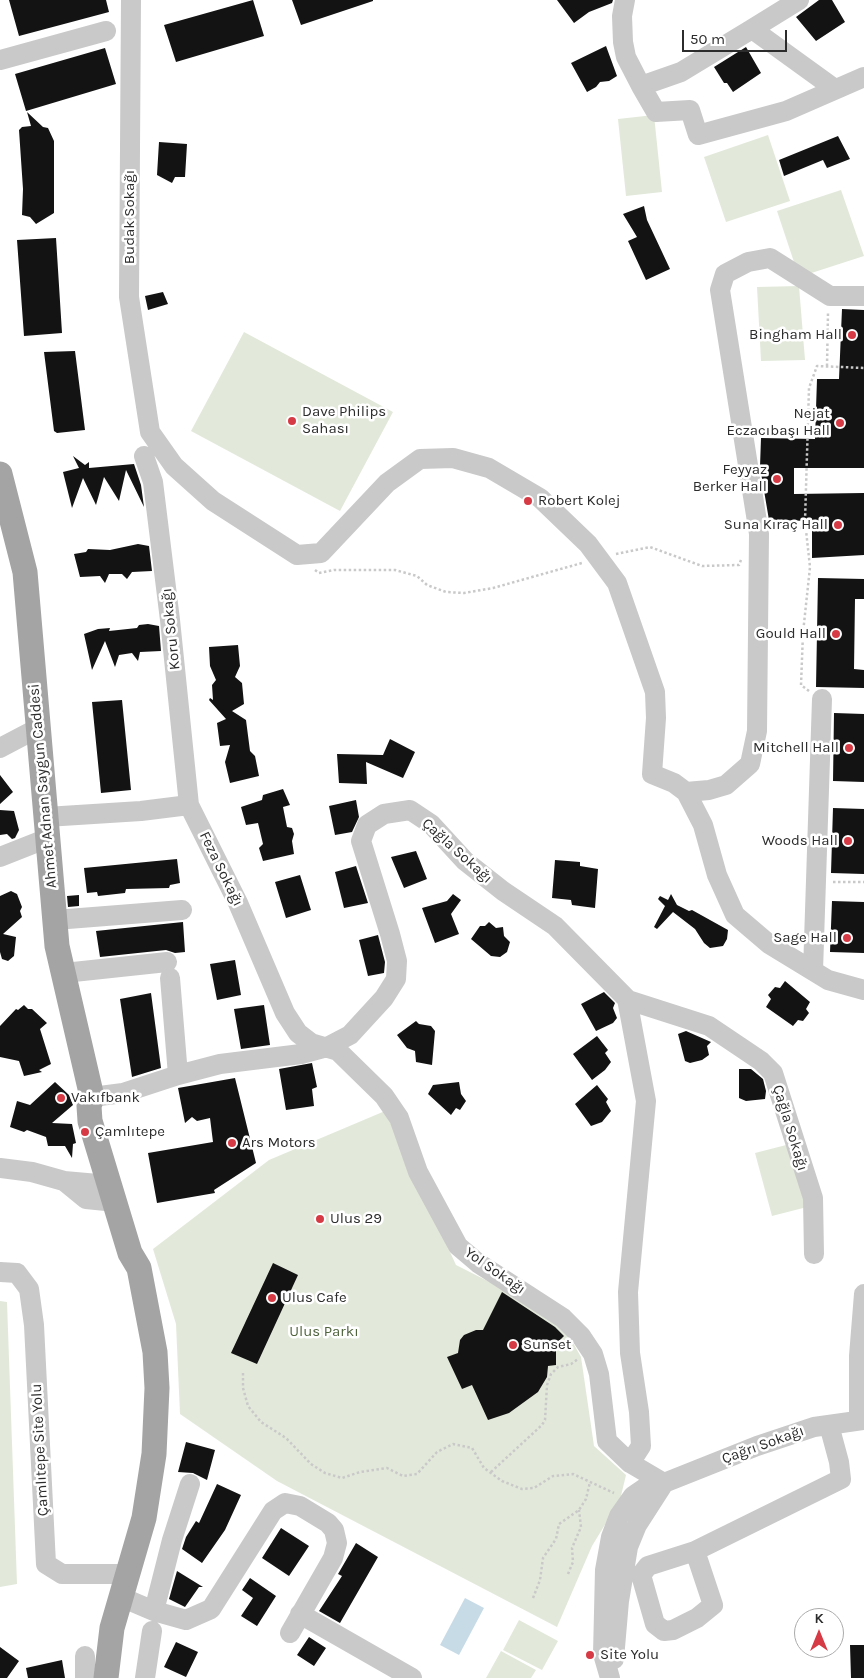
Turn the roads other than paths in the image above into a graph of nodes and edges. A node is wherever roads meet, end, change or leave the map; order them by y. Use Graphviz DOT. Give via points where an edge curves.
graph roads {
  1 [pos="625,0"];
  2 [pos="799,0"];
  3 [pos="135,1"];
  4 [pos="752,29"];
  5 [pos="106,31"];
  6 [pos="0,60"];
  7 [pos="864,77"];
  8 [pos="641,86"];
  9 [pos="835,89"];
  10 [pos="864,296"];
  11 [pos="144,456"];
  12 [pos="0,474"];
  13 [pos="822,699"];
  14 [pos="38,728"];
  15 [pos="0,748"];
  16 [pos="686,792"];
  17 [pos="189,805"];
  18 [pos="47,828"];
  19 [pos="0,857"];
  20 [pos="182,910"];
  21 [pos="55,920"];
  22 [pos="813,972"];
  23 [pos="64,973"];
  24 [pos="864,990"];
  25 [pos="627,999"];
  26 [pos="326,1048"];
  27 [pos="178,1075"];
  28 [pos="92,1097"];
  29 [pos="0,1168"];
  30 [pos="64,1181"];
  31 [pos="118,1188"];
  32 [pos="86,1199"];
  33 [pos="122,1224"];
  34 [pos="814,1254"];
  35 [pos="139,1268"];
  36 [pos="0,1272"];
  37 [pos="864,1294"];
  38 [pos="861,1419"];
  39 [pos="829,1425"];
  40 [pos="630,1463"];
  41 [pos="664,1482"];
  42 [pos="190,1484"];
  43 [pos="695,1551"];
  44 [pos="124,1585"];
  45 [pos="154,1611"];
  46 [pos="300,1614"];
  47 [pos="152,1631"];
  48 [pos="290,1633"];
  49 [pos="86,1656"];
  50 [pos="85,1678"];
  51 [pos="106,1678"];
  52 [pos="145,1678"];
  53 [pos="412,1678"];
  54 [pos="610,1678"];
  1 -- 8 [label="street" via="623,42 626,57"];
  2 -- 4 [label="street"];
  3 -- 16 [label="street, Budak Sokağı" via="129,297 150,432 174,466 213,501 296,555 321,553 387,483 420,459 453,458 489,468 540,498 588,544 617,583 655,692 652,774"];
  4 -- 8 [label="street" via="681,72"];
  4 -- 9 [label="street"];
  5 -- 6 [label="street"];
  7 -- 9 [label="street"];
  8 -- 9 [label="street" via="656,112 690,110 698,135 786,111"];
  10 -- 16 [label="street" via="830,296 770,258 748,262 725,274 720,290 758,538 757,730 750,764 726,785"];
  11 -- 17 [label="street, Koru Sokağı" via="153,482"];
  12 -- 14 [label="main road, Ahmet Adnan Saygun Caddesi" via="25,572"];
  13 -- 22 [label="street"];
  14 -- 15 [label="street"];
  14 -- 18 [label="main road, Ahmet Adnan Saygun Caddesi"];
  16 -- 22 [label="street" via="703,825 717,875 735,915 769,944"];
  17 -- 18 [label="street"];
  17 -- 26 [label="street, Feza Sokağı" via="238,903 285,1014 298,1033 311,1044"];
  18 -- 19 [label="street"];
  18 -- 21 [label="main road, Ahmet Adnan Saygun Caddesi"];
  20 -- 21 [label="street"];
  21 -- 23 [label="main road, Ahmet Adnan Saygun Caddesi"];
  22 -- 24 [label="street" via="828,980"];
  23 -- 27 [label="street" via="168,970"];
  23 -- 28 [label="main road, Ahmet Adnan Saygun Caddesi"];
  25 -- 26 [label="street, Çağla Sokağı" via="555,926 465,862 431,824 410,810 384,814 367,825 361,841 397,961 396,979 384,998 350,1035"];
  25 -- 34 [label="street, Çağla Sokağı" via="710,1026 773,1073 813,1198"];
  25 -- 40 [label="street" via="646,1101 628,1292 630,1353 641,1446"];
  26 -- 27 [label="street, Çağla Sokağı" via="220,1064"];
  26 -- 40 [label="street, Yol Sokağı" via="338,1051 359,1070 384,1096 399,1118 418,1172 458,1246 484,1267 563,1318 582,1336 593,1354 599,1374 607,1441"];
  27 -- 28 [label="street, Çağla Sokağı" via="124,1093"];
  28 -- 31 [label="main road, Ahmet Adnan Saygun Caddesi" via="104,1110"];
  29 -- 30 [label="street"];
  30 -- 31 [label="street"];
  30 -- 32 [label="street"];
  31 -- 32 [label="street" via="106,1201"];
  31 -- 33 [label="main road, Ahmet Adnan Saygun Caddesi"];
  31 -- 35 [label="main road, Ahmet Adnan Saygun Caddesi" via="140,1239 142,1254"];
  32 -- 33 [label="street" via="97,1210"];
  33 -- 35 [label="main road, Ahmet Adnan Saygun Caddesi" via="130,1253"];
  35 -- 44 [label="main road, Ahmet Adnan Saygun Caddesi" via="155,1352 154,1454 144,1518"];
  36 -- 44 [label="street, Çamlıtepe Site Yolu" via="17,1273 29,1289 34,1325 46,1564 62,1574"];
  37 -- 38 [label="street" via="859,1356"];
  38 -- 39 [label="street, Çağrı Sokağı"];
  39 -- 41 [label="street, Çağrı Sokağı" via="757,1446"];
  39 -- 43 [label="street" via="841,1479"];
  40 -- 41 [label="street, Yol Sokağı"];
  41 -- 54 [label="street, Çağrı Sokağı" via="637,1525 628,1547"];
  41 -- 54 [label="street, Çağrı Sokağı" via="652,1483 633,1496 614,1530 605,1570 603,1654"];
  42 -- 45 [label="street"];
  44 -- 45 [label="street"];
  44 -- 51 [label="main road, Ahmet Adnan Saygun Caddesi" via="112,1628"];
  45 -- 46 [label="street" via="186,1620 211,1609 274,1511 285,1503 300,1506 328,1523 334,1530 337,1543 333,1558"];
  46 -- 48 [label="street"];
  46 -- 53 [label="street"];
  47 -- 52 [label="street"];
  49 -- 50 [label="street"];
}
